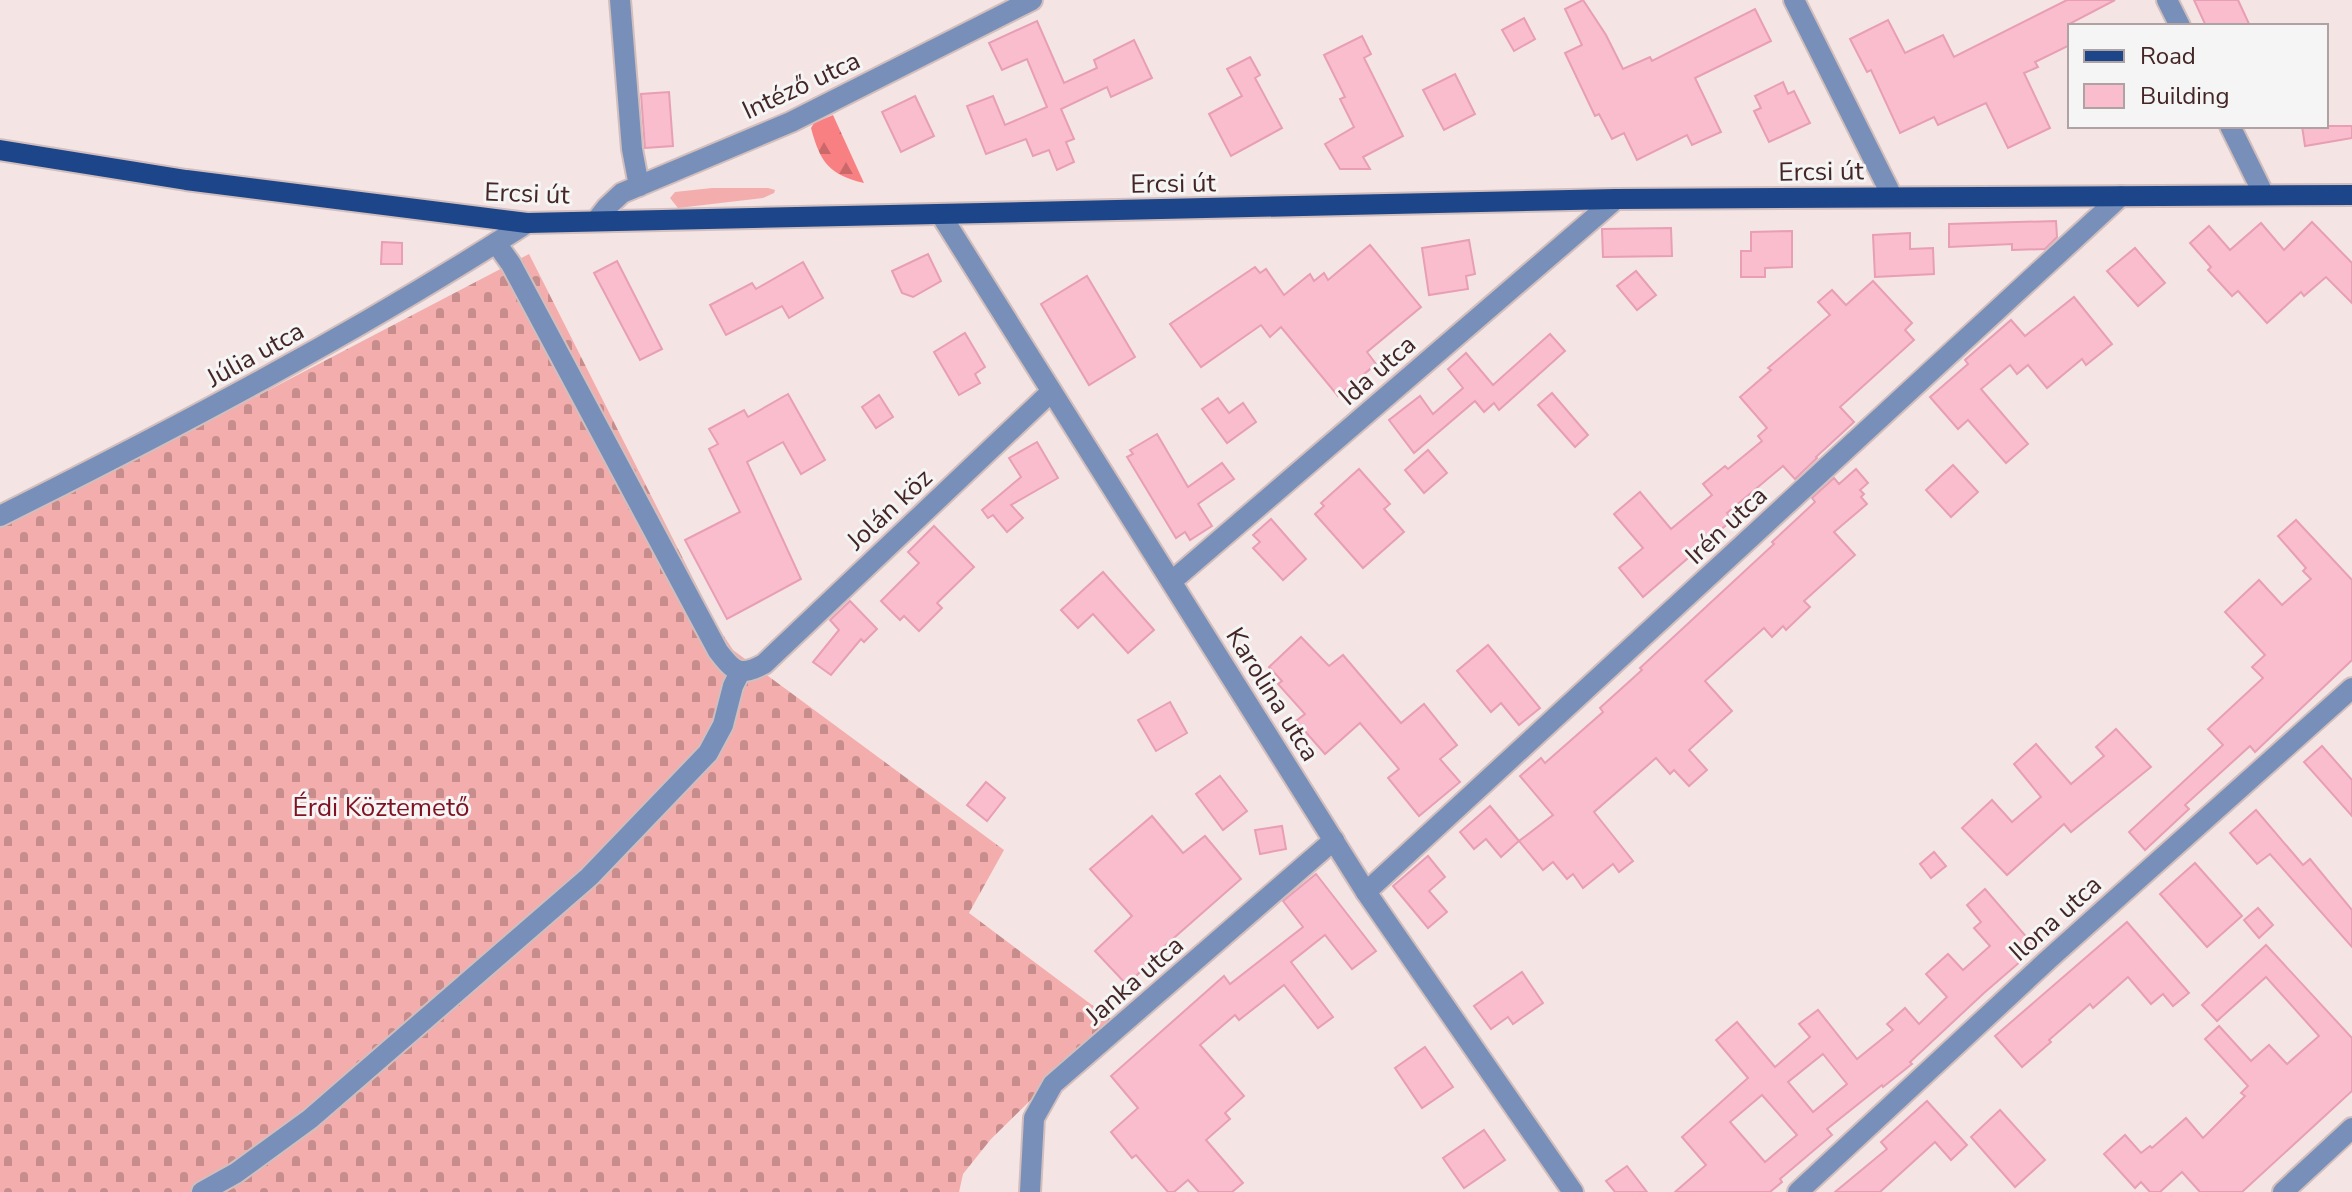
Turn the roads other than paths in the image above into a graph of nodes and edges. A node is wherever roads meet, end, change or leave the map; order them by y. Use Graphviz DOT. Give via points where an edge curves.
graph roads {
  1 [pos="620,0"];
  2 [pos="1032,0"];
  3 [pos="1794,0"];
  4 [pos="2167,0"];
  5 [pos="2179,24"];
  6 [pos="2231,128"];
  7 [pos="0,150"];
  8 [pos="639,186"];
  9 [pos="2264,195"];
  10 [pos="2352,195"];
  11 [pos="1892,196"];
  12 [pos="2121,196"];
  13 [pos="1616,199"];
  14 [pos="941,215"];
  15 [pos="596,221"];
  16 [pos="527,223"];
  17 [pos="496,243"];
  18 [pos="1051,392"];
  19 [pos="0,516"];
  20 [pos="1172,581"];
  21 [pos="740,672"];
  22 [pos="2352,688"];
  23 [pos="1334,840"];
  24 [pos="1366,892"];
  25 [pos="2352,1128"];
  26 [pos="202,1192"];
  27 [pos="1030,1192"];
  28 [pos="1573,1192"];
  29 [pos="1798,1192"];
  30 [pos="2283,1192"];
  1 -- 8 [label="street"];
  2 -- 8 [label="street, Intéző utca" via="791,122"];
  3 -- 11 [label="street"];
  4 -- 5 [label="street"];
  6 -- 9 [label="street"];
  7 -- 16 [label="main road, Ercsi út" via="186,180"];
  8 -- 15 [label="street, Intéző utca" via="622,193"];
  9 -- 10 [label="main road, Ercsi út"];
  9 -- 12 [label="main road, Ercsi út"];
  11 -- 12 [label="main road, Ercsi út"];
  11 -- 13 [label="main road, Ercsi út"];
  12 -- 24 [label="street, Irén utca"];
  13 -- 14 [label="main road, Ercsi út"];
  13 -- 20 [label="street, Ida utca"];
  14 -- 15 [label="main road, Ercsi út"];
  14 -- 18 [label="street, Karolina utca"];
  15 -- 16 [label="main road, Ercsi út"];
  16 -- 17 [label="street, Júlia utca"];
  17 -- 19 [label="street, Júlia utca" via="373,319"];
  17 -- 21 [label="street" via="718,651"];
  18 -- 20 [label="street, Karolina utca"];
  18 -- 21 [label="street, Jolán köz" via="764,664"];
  20 -- 23 [label="street, Karolina utca"];
  21 -- 26 [label="street" via="708,753 589,877 310,1119"];
  22 -- 29 [label="street, Ilona utca"];
  23 -- 24 [label="street, Karolina utca"];
  23 -- 27 [label="street, Janka utca" via="1053,1084 1034,1118"];
  24 -- 28 [label="street, Karolina utca"];
  25 -- 30 [label="street"];
}
